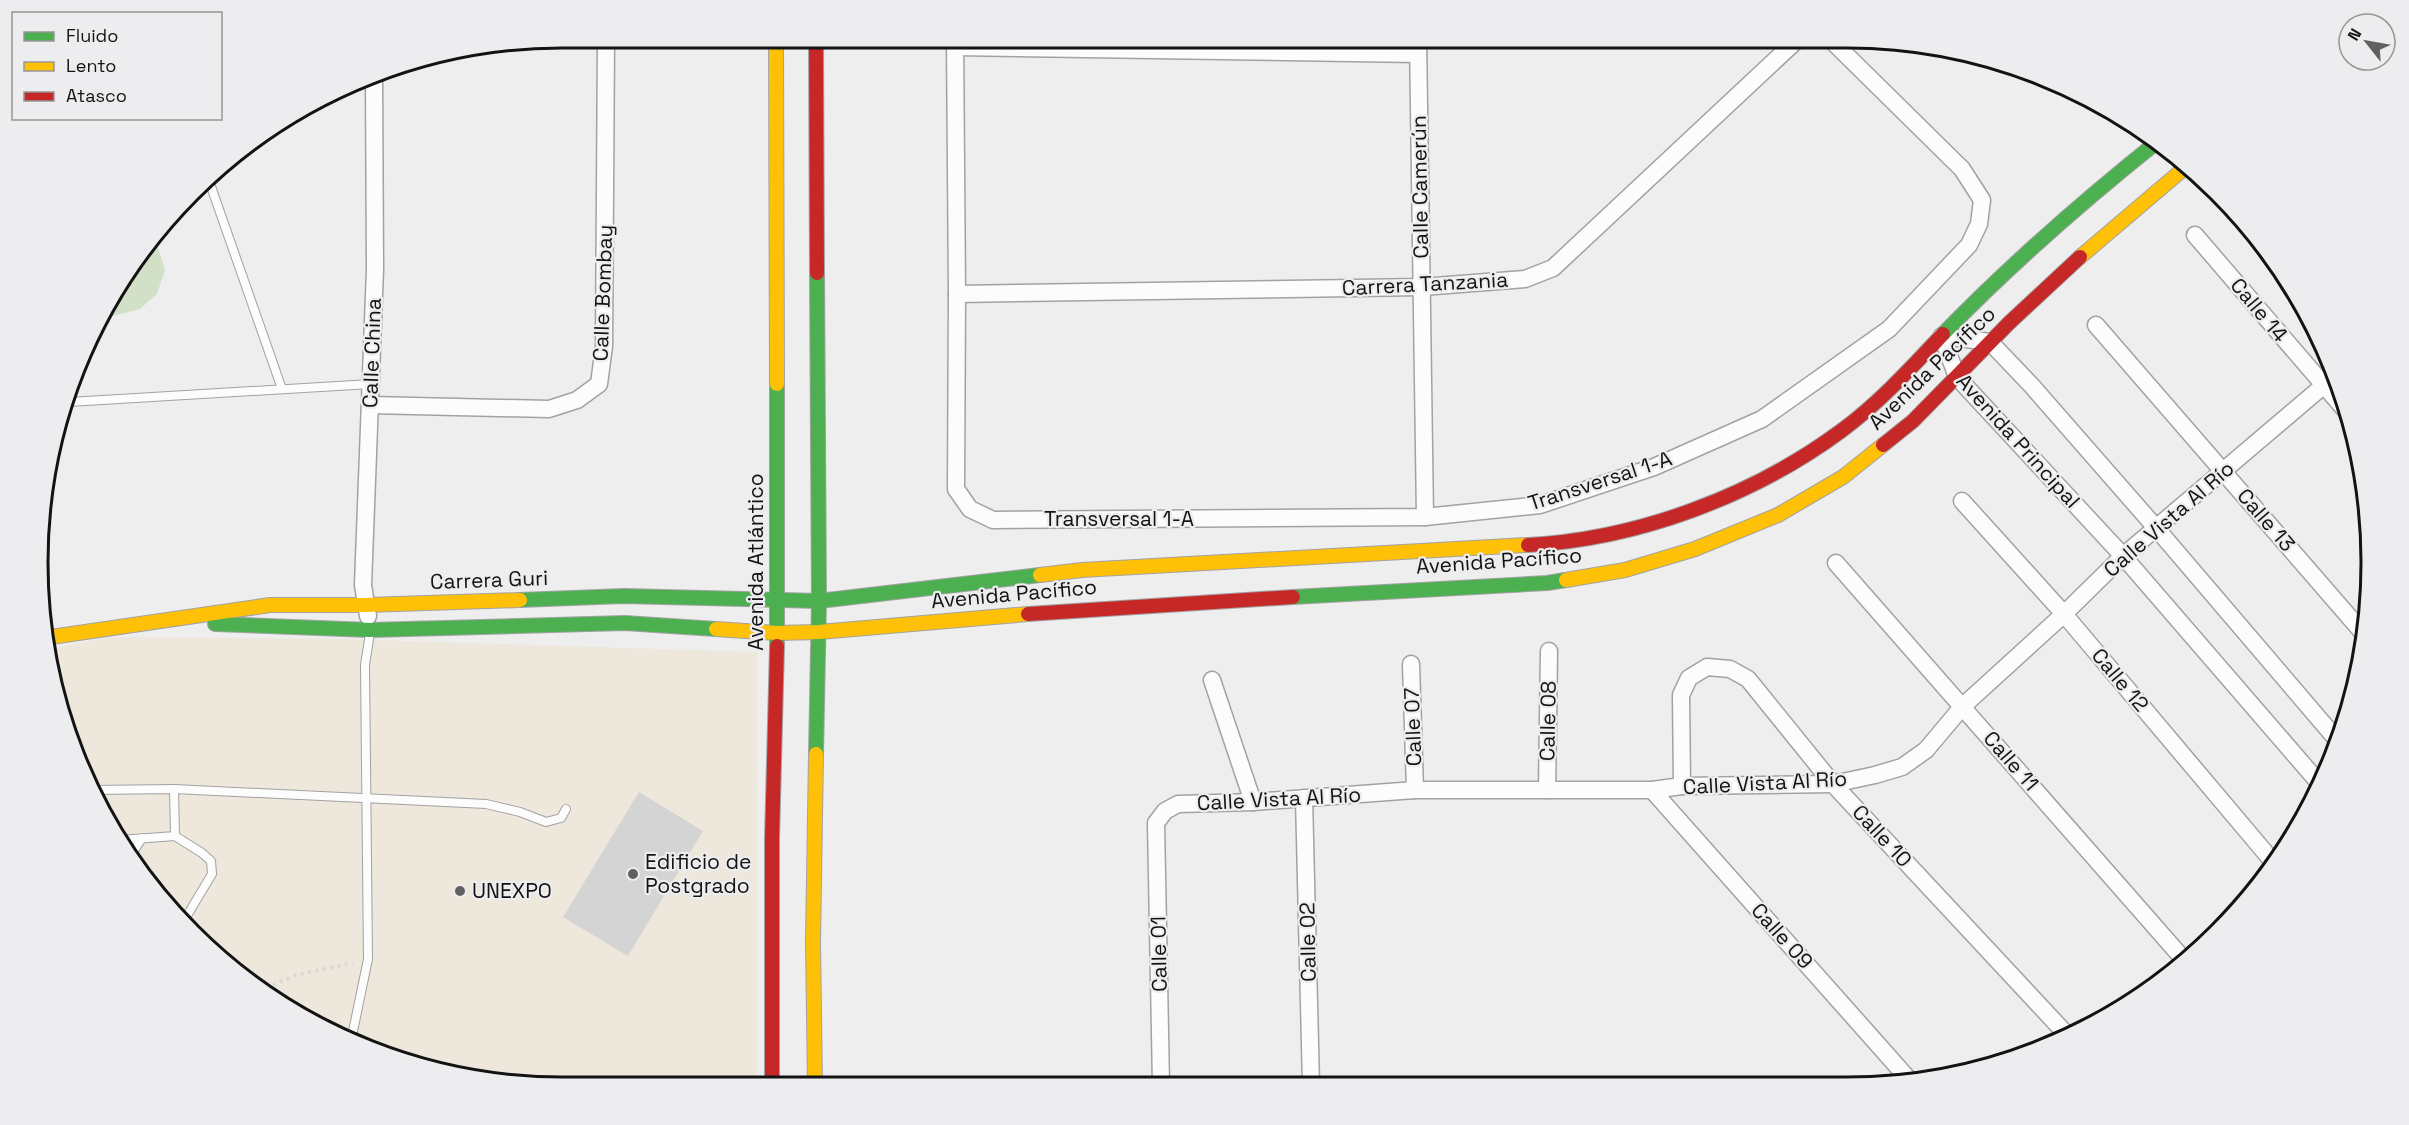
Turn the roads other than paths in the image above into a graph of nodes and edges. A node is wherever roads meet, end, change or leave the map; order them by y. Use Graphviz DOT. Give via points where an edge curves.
graph roads {
  1 [pos="606,48"];
  2 [pos="776,48"];
  3 [pos="816,48"];
  4 [pos="955,48"];
  5 [pos="1418,48"];
  6 [pos="1787,48"];
  7 [pos="1839,48"];
  8 [pos="374,84"];
  9 [pos="2150,147"];
  10 [pos="2181,171"];
  11 [pos="211,187"];
  12 [pos="2195,235"];
  13 [pos="1422,287"];
  14 [pos="957,294"];
  15 [pos="2096,326"];
  16 [pos="1942,336"];
  17 [pos="1990,342"];
  18 [pos="1957,377"];
  19 [pos="2326,377"];
  20 [pos="2328,381"];
  21 [pos="370,384"];
  22 [pos="282,389"];
  23 [pos="74,402"];
  24 [pos="370,405"];
  25 [pos="2224,471"];
  26 [pos="1962,501"];
  27 [pos="1425,517"];
  28 [pos="2157,529"];
  29 [pos="2122,556"];
  30 [pos="1836,563"];
  31 [pos="777,601"];
  32 [pos="819,601"];
  33 [pos="366,605"];
  34 [pos="2064,614"];
  35 [pos="162,622"];
  36 [pos="2357,626"];
  37 [pos="370,630"];
  38 [pos="819,632"];
  39 [pos="777,633"];
  40 [pos="53,637"];
  41 [pos="1549,651"];
  42 [pos="1411,664"];
  43 [pos="1212,680"];
  44 [pos="1963,706"];
  45 [pos="2332,734"];
  46 [pos="2314,777"];
  47 [pos="1833,784"];
  48 [pos="1682,786"];
  49 [pos="101,789"];
  50 [pos="174,789"];
  51 [pos="1415,790"];
  52 [pos="1547,790"];
  53 [pos="1652,790"];
  54 [pos="1304,798"];
  55 [pos="368,799"];
  56 [pos="1253,802"];
  57 [pos="566,809"];
  58 [pos="1156,823"];
  59 [pos="175,836"];
  60 [pos="142,838"];
  61 [pos="129,839"];
  62 [pos="135,849"];
  63 [pos="2268,856"];
  64 [pos="188,914"];
  65 [pos="2179,955"];
  66 [pos="2062,1029"];
  67 [pos="353,1032"];
  68 [pos="1904,1074"];
  69 [pos="772,1077"];
  70 [pos="815,1077"];
  71 [pos="1161,1077"];
  72 [pos="1311,1077"];
  1 -- 24 [label="street, Calle Bombay" via="604,346 599,384 577,400 549,410"];
  2 -- 31 [label="street, Avenida Atlántico"];
  3 -- 32 [label="street"];
  4 -- 14 [label="street"];
  5 -- 13 [label="street, Calle Camerún"];
  6 -- 13 [label="street, Carrera Tanzania" via="1553,268 1525,279"];
  7 -- 27 [label="street, Transversal 1-A" via="1962,169 1982,200 1979,224 1969,245 1889,329 1762,419 1654,467 1540,505"];
  8 -- 21 [label="street, Calle China" via="375,269"];
  9 -- 16 [label="street, Avenida Pacífico" via="2068,214"];
  10 -- 17 [label="street, Avenida Pacífico" via="2094,244"];
  11 -- 22 [label="lane"];
  12 -- 19 [label="street, Calle 14"];
  13 -- 14 [label="street, Carrera Tanzania"];
  13 -- 27 [label="street, Calle Camerún"];
  14 -- 27 [label="street, Transversal 1-A" via="956,489 970,509 993,520"];
  15 -- 25 [label="street, Calle 13"];
  16 -- 17 [label="street, Avenida Principal"];
  16 -- 18 [label="street, Avenida Principal"];
  16 -- 32 [label="street, Avenida Pacífico" via="1887,392 1821,445 1761,480 1682,513 1617,531 1544,544 1178,569 1082,570"];
  17 -- 18 [label="street, Avenida Pacífico"];
  17 -- 28 [label="street"];
  18 -- 29 [label="street, Avenida Principal"];
  18 -- 38 [label="street, Avenida Pacífico" via="1913,421 1843,477 1778,514 1695,549 1625,570 1547,583 1189,598"];
  20 -- 25 [label="street, Calle Vista Al Río"];
  21 -- 22 [label="lane"];
  21 -- 24 [label="street, Calle China"];
  22 -- 23 [label="lane"];
  24 -- 33 [label="street, Calle China" via="363,585"];
  25 -- 28 [label="street, Calle Vista Al Río"];
  25 -- 36 [label="street, Calle 13"];
  26 -- 34 [label="street, Calle 12"];
  28 -- 29 [label="street, Calle Vista Al Río"];
  28 -- 45 [label="street"];
  29 -- 34 [label="street, Calle Vista Al Río"];
  29 -- 46 [label="street, Avenida Principal"];
  30 -- 44 [label="street, Calle 11"];
  31 -- 32 [label="street, Carrera Guri"];
  31 -- 33 [label="street, Carrera Guri" via="624,596"];
  31 -- 39 [label="street, Avenida Atlántico"];
  32 -- 38 [label="street"];
  33 -- 35 [label="street, Carrera Guri" via="270,605"];
  33 -- 37 [label="street, Calle China"];
  34 -- 44 [label="street, Calle Vista Al Río"];
  34 -- 63 [label="street, Calle 12"];
  35 -- 37 [label="street, Carrera Guri"];
  35 -- 40 [label="street, Carrera Guri"];
  37 -- 39 [label="street, Carrera Guri" via="625,623"];
  37 -- 55 [label="lane" via="365,665"];
  38 -- 39 [label="street, Carrera Guri"];
  38 -- 70 [label="street" via="813,942"];
  39 -- 69 [label="street, Avenida Atlántico"];
  41 -- 52 [label="street, Calle 08"];
  42 -- 51 [label="street, Calle 07"];
  43 -- 56 [label="street"];
  44 -- 47 [label="street, Calle Vista Al Río" via="1926,750 1902,767"];
  44 -- 65 [label="street, Calle 11"];
  47 -- 48 [label="street, Calle Vista Al Río"];
  47 -- 48 [label="street, Calle 10" via="1748,679 1730,669 1707,667 1689,678 1681,695"];
  47 -- 66 [label="street, Calle 10"];
  48 -- 53 [label="street, Calle Vista Al Río"];
  49 -- 50 [label="lane"];
  50 -- 55 [label="lane"];
  50 -- 59 [label="lane"];
  51 -- 52 [label="street, Calle Vista Al Río"];
  51 -- 54 [label="street, Calle Vista Al Río"];
  52 -- 53 [label="street, Calle Vista Al Río"];
  53 -- 68 [label="street, Calle 09"];
  54 -- 56 [label="street, Calle Vista Al Río"];
  54 -- 72 [label="street, Calle 02"];
  55 -- 57 [label="lane" via="486,804 546,822 561,818"];
  55 -- 67 [label="lane" via="368,959"];
  56 -- 58 [label="street, Calle Vista Al Río" via="1178,804 1165,811"];
  58 -- 71 [label="street, Calle 01"];
  59 -- 60 [label="lane"];
  59 -- 64 [label="lane" via="211,861 212,874"];
  60 -- 61 [label="lane"];
  60 -- 62 [label="lane"];
}
